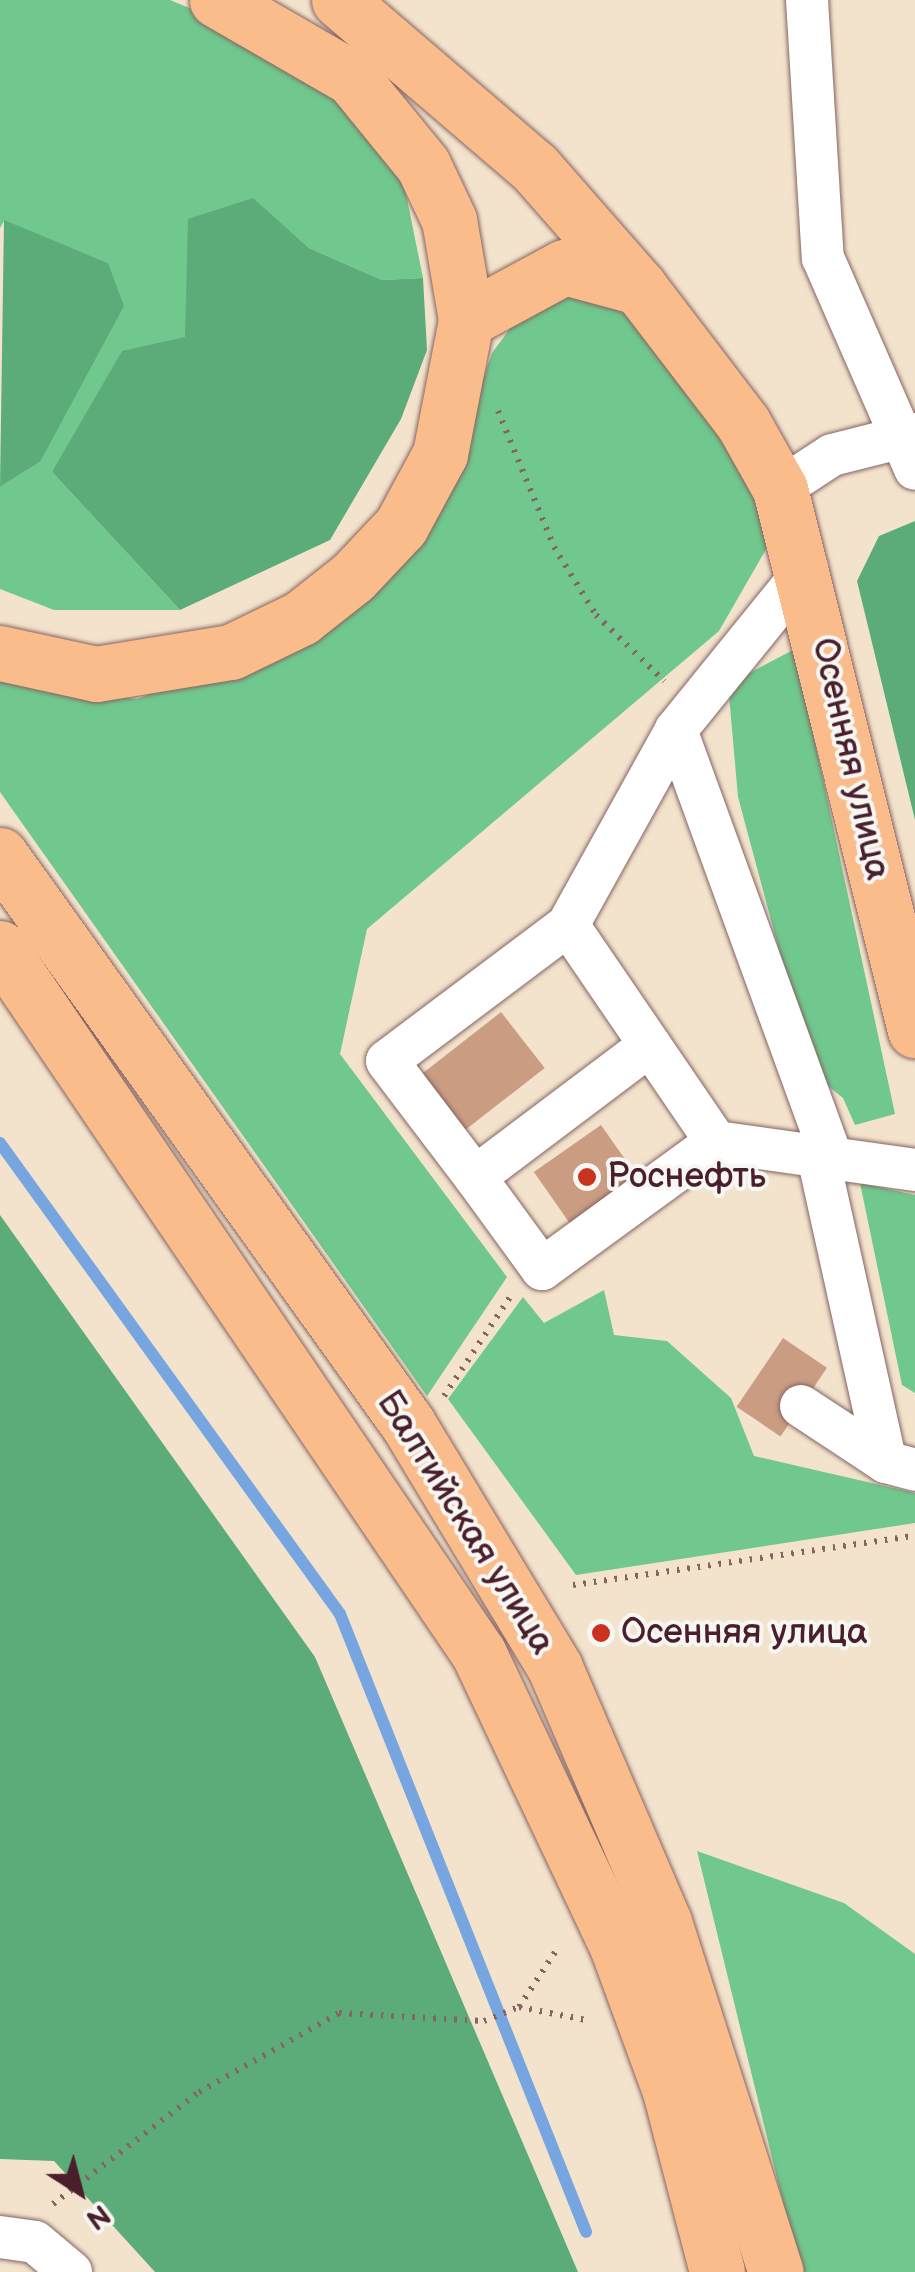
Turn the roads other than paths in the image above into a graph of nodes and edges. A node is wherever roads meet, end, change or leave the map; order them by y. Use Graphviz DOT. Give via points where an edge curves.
graph roads {
  1 [pos="217,0"];
  2 [pos="339,0"];
  3 [pos="807,0"];
  4 [pos="640,287"];
  5 [pos="466,320"];
  6 [pos="911,445"];
  7 [pos="780,489"];
  8 [pos="807,568"];
  9 [pos="0,653"];
  10 [pos="676,730"];
  11 [pos="0,855"];
  12 [pos="568,925"];
  13 [pos="0,948"];
  14 [pos="915,1030"];
  15 [pos="650,1045"];
  16 [pos="716,1142"];
  17 [pos="827,1162"];
  18 [pos="915,1170"];
  19 [pos="475,1177"];
  20 [pos="800,1406"];
  21 [pos="900,1466"];
  22 [pos="1,2237"];
  23 [pos="71,2272"];
  24 [pos="717,2272"];
  25 [pos="776,2272"];
  1 -- 5 [label="main road" via="314,50 386,116 449,220"];
  2 -- 4 [label="main road, Осенняя улица" via="535,168"];
  3 -- 6 [label="street" via="824,258"];
  4 -- 5 [label="main road" via="564,267"];
  4 -- 7 [label="main road, Осенняя улица"];
  5 -- 9 [label="main road" via="440,454 409,512 353,577 300,618 231,652 96,674"];
  6 -- 7 [label="street" via="832,455"];
  7 -- 8 [label="main road, Осенняя улица"];
  8 -- 10 [label="street"];
  8 -- 14 [label="main road, Осенняя улица"];
  10 -- 12 [label="street"];
  10 -- 17 [label="street"];
  11 -- 25 [label="main road, Балтийская улица" via="408,1424 555,1668 664,1922"];
  12 -- 15 [label="street"];
  12 -- 19 [label="street" via="387,1061"];
  13 -- 24 [label="main road, Балтийская улица" via="480,1654 617,1946 670,2091"];
  15 -- 16 [label="street"];
  15 -- 19 [label="street"];
  16 -- 17 [label="street"];
  16 -- 19 [label="street" via="542,1269"];
  17 -- 18 [label="street"];
  17 -- 21 [label="street"];
  20 -- 21 [label="street"];
  22 -- 23 [label="street" via="35,2242"];
}
